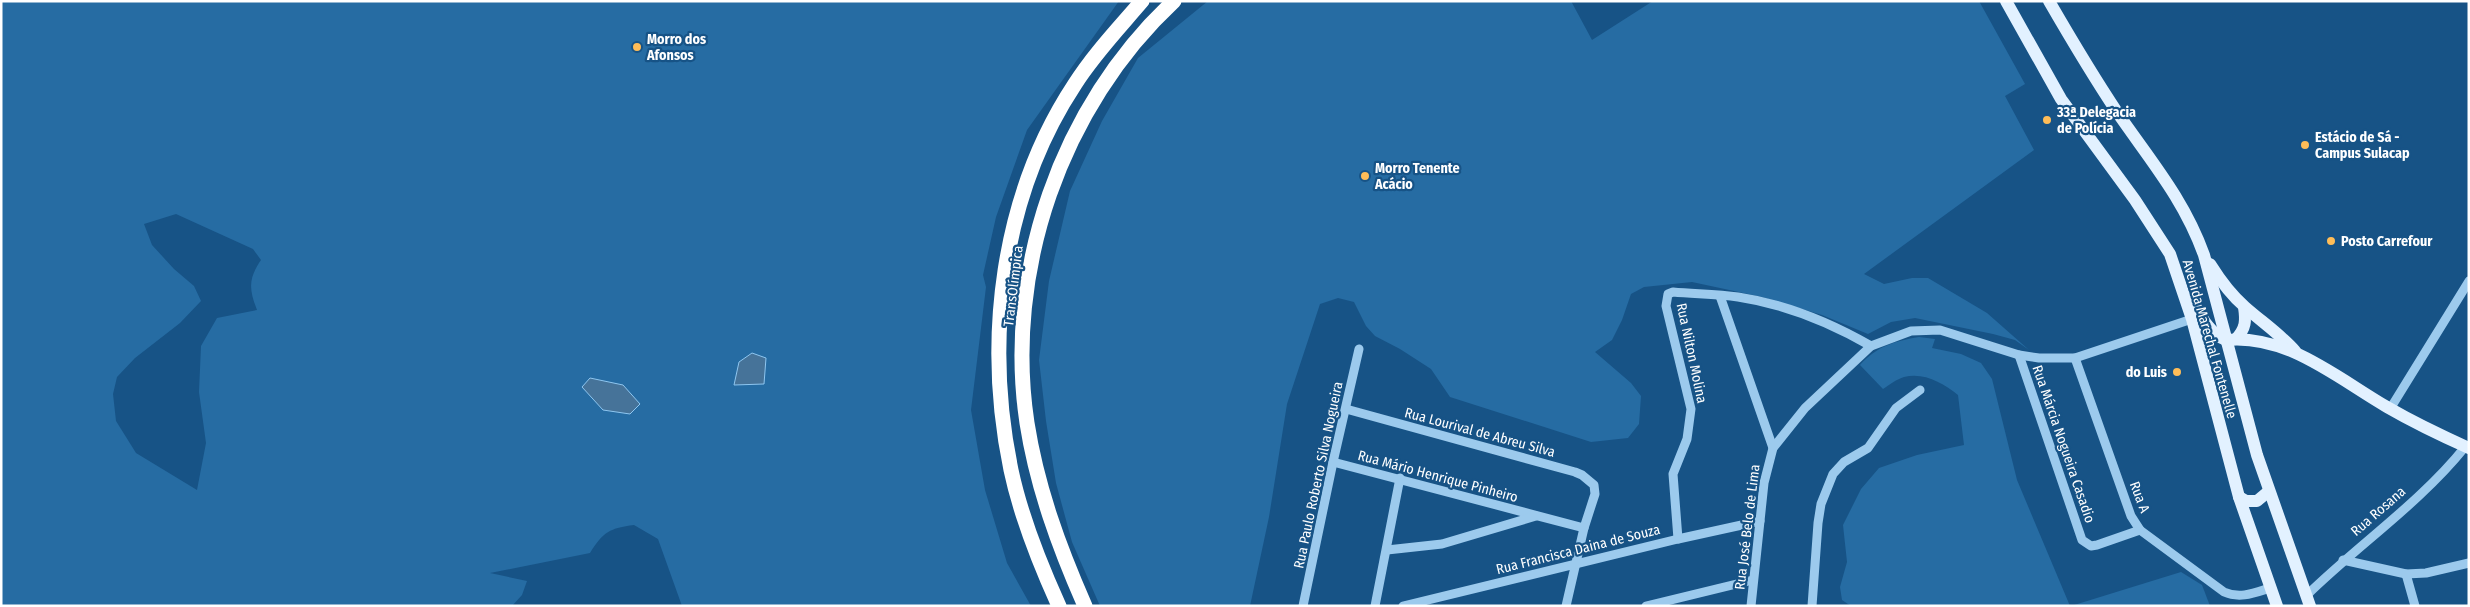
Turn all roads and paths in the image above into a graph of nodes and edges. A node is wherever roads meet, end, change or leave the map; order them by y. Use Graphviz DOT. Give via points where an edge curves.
graph roads {
  1 [pos="1142,1"];
  2 [pos="1174,1"];
  3 [pos="2006,1"];
  4 [pos="2049,1"];
  5 [pos="2204,255"];
  6 [pos="2469,281"];
  7 [pos="2181,283"];
  8 [pos="1720,296"];
  9 [pos="2244,306"];
  10 [pos="2192,319"];
  11 [pos="2231,340"];
  12 [pos="1871,346"];
  13 [pos="1359,349"];
  14 [pos="2295,351"];
  15 [pos="2019,355"];
  16 [pos="2075,358"];
  17 [pos="1920,390"];
  18 [pos="1346,409"];
  19 [pos="2390,409"];
  20 [pos="1773,448"];
  21 [pos="2467,448"];
  22 [pos="1333,462"];
  23 [pos="1400,478"];
  24 [pos="2269,491"];
  25 [pos="2239,497"];
  26 [pos="1536,516"];
  27 [pos="1760,521"];
  28 [pos="1584,528"];
  29 [pos="2140,530"];
  30 [pos="1678,538"];
  31 [pos="1387,550"];
  32 [pos="2343,560"];
  33 [pos="2469,563"];
  34 [pos="1575,564"];
  35 [pos="2406,574"];
  36 [pos="1753,580"];
  37 [pos="2270,588"];
  38 [pos="2308,600"];
  39 [pos="1059,606"];
  40 [pos="1085,606"];
  41 [pos="1304,606"];
  42 [pos="1375,606"];
  43 [pos="1403,606"];
  44 [pos="1566,606"];
  45 [pos="1646,606"];
  46 [pos="1751,606"];
  47 [pos="1812,606"];
  48 [pos="2277,606"];
  49 [pos="2416,606"];
  1 -- 39 [label="highway, TransOlímpica" via="1075,83 1053,122 1029,172 1004,276 999,337 1001,416 1023,517"];
  2 -- 40 [label="highway, TransOlímpica" via="1127,52 1095,99 1049,194 1034,240 1022,346 1027,422 1037,474 1052,525"];
  3 -- 7 [label="main road, Avenida Marechal Fontenelle" via="2061,99 2156,229"];
  4 -- 5 [label="main road, Avenida Marechal Fontenelle" via="2109,100 2175,192"];
  5 -- 9 [label="main road" via="2217,276"];
  5 -- 11 [label="main road, Avenida Marechal Fontenelle"];
  6 -- 19 [label="street"];
  7 -- 10 [label="main road, Avenida Marechal Fontenelle"];
  7 -- 11 [label="main road" via="2208,325 2217,335"];
  8 -- 12 [label="street, Rua Nilton Molina" via="1770,305 1822,321"];
  8 -- 20 [label="street"];
  8 -- 30 [label="street, Rua Nilton Molina" via="1673,292 1668,294 1666,301 1691,409 1687,439 1673,474"];
  9 -- 11 [label="main road" via="2244,330"];
  9 -- 14 [label="main road"];
  10 -- 16 [label="street, Rua José Belo de Lima"];
  10 -- 25 [label="main road, Avenida Marechal Fontenelle"];
  11 -- 14 [label="main road" via="2262,341"];
  11 -- 24 [label="main road, Avenida Marechal Fontenelle"];
  12 -- 15 [label="street, Rua José Belo de Lima" via="1911,332 1940,330"];
  12 -- 20 [label="street, Rua José Belo de Lima" via="1805,408"];
  13 -- 18 [label="street, Rua Paulo Roberto Silva Nogueira"];
  14 -- 19 [label="main road"];
  15 -- 16 [label="street, Rua José Belo de Lima"];
  15 -- 29 [label="street, Rua Márcia Nogueira Casadio" via="2082,540 2091,546 2097,545"];
  16 -- 29 [label="street, Rua A" via="2131,516"];
  17 -- 47 [label="street" via="1896,408 1868,448 1844,462 1833,474 1821,504"];
  18 -- 22 [label="street, Rua Paulo Roberto Silva Nogueira"];
  18 -- 28 [label="street, Rua Lourival de Abreu Silva" via="1582,474 1594,485 1595,494"];
  19 -- 21 [label="main road"];
  20 -- 27 [label="street, Rua José Belo de Lima" via="1764,483"];
  21 -- 32 [label="street, Rua Rosana"];
  22 -- 23 [label="street, Rua Mário Henrique Pinheiro"];
  22 -- 41 [label="street, Rua Paulo Roberto Silva Nogueira"];
  23 -- 26 [label="street, Rua Mário Henrique Pinheiro"];
  23 -- 31 [label="street"];
  24 -- 25 [label="main road" via="2257,501"];
  24 -- 38 [label="main road, Avenida Marechal Fontenelle"];
  25 -- 37 [label="main road, Avenida Marechal Fontenelle"];
  26 -- 28 [label="street, Rua Mário Henrique Pinheiro"];
  26 -- 31 [label="street, Rua Mário Henrique Pinheiro" via="1442,544"];
  27 -- 30 [label="street, Rua Francisca Daina de Souza"];
  27 -- 36 [label="street, Rua José Belo de Lima"];
  28 -- 34 [label="street"];
  29 -- 37 [label="street, Rua A" via="2233,595"];
  30 -- 34 [label="street, Rua Francisca Daina de Souza"];
  31 -- 42 [label="street"];
  32 -- 35 [label="street"];
  32 -- 38 [label="street, Rua Rosana"];
  33 -- 35 [label="street"];
  34 -- 43 [label="street, Rua Francisca Daina de Souza"];
  34 -- 44 [label="street"];
  35 -- 49 [label="street"];
  36 -- 45 [label="street"];
  36 -- 46 [label="street, Rua José Belo de Lima"];
  37 -- 48 [label="main road, Avenida Marechal Fontenelle"];
}
